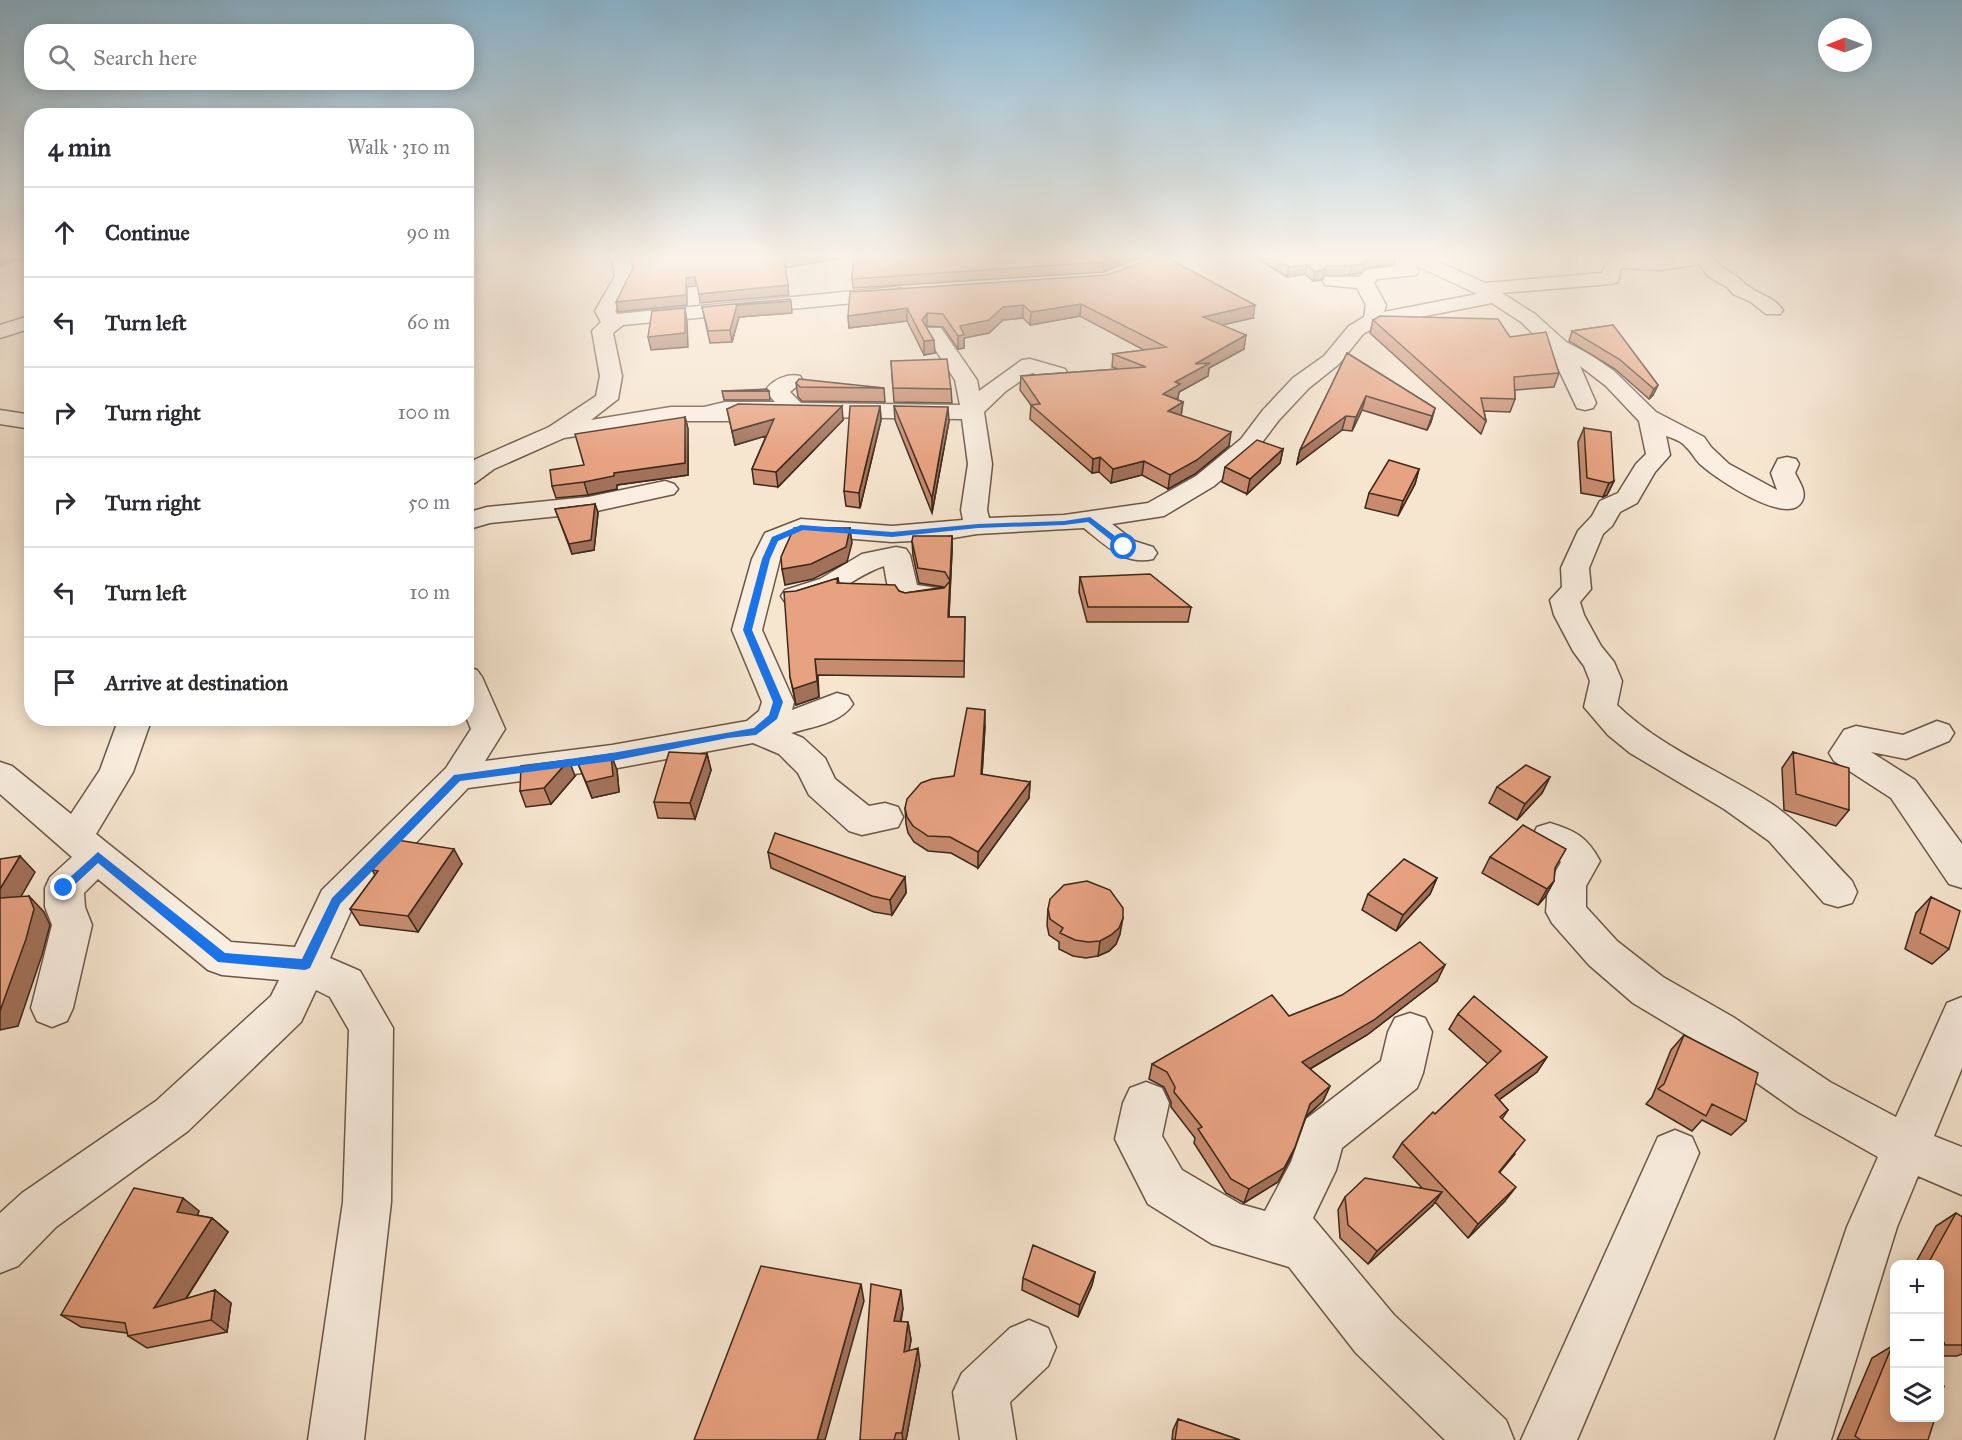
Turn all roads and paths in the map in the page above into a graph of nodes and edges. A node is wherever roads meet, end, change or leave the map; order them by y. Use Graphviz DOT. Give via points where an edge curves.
graph roads {
  1 [pos="613,323"];
  2 [pos="1368,323"];
  3 [pos="1535,323"];
  4 [pos="24,324"];
  5 [pos="0,332"];
  6 [pos="934,332"];
  7 [pos="1558,347"];
  8 [pos="1057,374"];
  9 [pos="792,381"];
  10 [pos="607,399"];
  11 [pos="1585,403"];
  12 [pos="795,409"];
  13 [pos="971,412"];
  14 [pos="708,413"];
  15 [pos="671,414"];
  16 [pos="1650,417"];
  17 [pos="24,422"];
  18 [pos="2,423"];
  19 [pos="772,430"];
  20 [pos="557,432"];
  21 [pos="1254,438"];
  22 [pos="1787,464"];
  23 [pos="474,472"];
  24 [pos="1233,480"];
  25 [pos="666,489"];
  26 [pos="474,519"];
  27 [pos="1090,519"];
  28 [pos="978,526"];
  29 [pos="1143,554"];
  30 [pos="933,595"];
  31 [pos="757,598"];
  32 [pos="474,696"];
  33 [pos="837,704"];
  34 [pos="133,726"];
  35 [pos="756,731"];
  36 [pos="1937,733"];
  37 [pos="0,775"];
  38 [pos="458,777"];
  39 [pos="885,817"];
  40 [pos="1550,837"];
  41 [pos="86,847"];
  42 [pos="1962,873"];
  43 [pos="1838,892"];
  44 [pos="305,965"];
  45 [pos="52,1008"];
  46 [pos="1962,1016"];
  47 [pos="1410,1032"];
  48 [pos="1146,1102"];
  49 [pos="1906,1147"];
  50 [pos="1675,1153"];
  51 [pos="1962,1171"];
  52 [pos="1303,1245"];
  53 [pos="0,1248"];
  54 [pos="1029,1347"];
  55 [pos="336,1440"];
  56 [pos="988,1440"];
  57 [pos="1486,1440"];
  58 [pos="1550,1440"];
  59 [pos="1803,1440"];
  1 -- 10 [label="street" via="602,331 611,375"];
  2 -- 21 [label="street" via="1356,330 1332,360 1301,383"];
  3 -- 7 [label="street"];
  4 -- 5 [label="street"];
  6 -- 13 [label="street" via="966,380"];
  7 -- 11 [label="street"];
  7 -- 16 [label="street" via="1596,368"];
  8 -- 13 [label="street" via="1030,365 1006,378"];
  9 -- 12 [label="street" via="776,390"];
  10 -- 15 [label="street"];
  10 -- 20 [label="street"];
  12 -- 13 [label="street"];
  12 -- 14 [label="street"];
  13 -- 28 [label="street" via="980,464 974,510"];
  14 -- 15 [label="street"];
  14 -- 19 [label="street" via="725,412"];
  15 -- 20 [label="street"];
  16 -- 22 [label="street" via="1696,442 1698,450 1744,484 1783,502 1790,499 1784,473"];
  16 -- 43 [label="street" via="1658,455 1628,498 1609,507 1591,531 1575,567 1577,589 1565,600 1569,615 1606,681 1600,707 1617,728 1782,831"];
  17 -- 18 [label="street"];
  20 -- 23 [label="street"];
  21 -- 24 [label="street" via="1265,447 1261,459"];
  21 -- 27 [label="street" via="1204,481 1155,510"];
  25 -- 26 [label="street"];
  27 -- 28 [label="street"];
  27 -- 29 [label="street" via="1124,547"];
  28 -- 31 [label="street" via="892,534 801,527 775,539"];
  30 -- 31 [label="street" via="921,593 912,599 901,583 896,555 872,560 830,585 798,595"];
  31 -- 35 [label="street" via="747,630 778,702 773,717"];
  32 -- 38 [label="street" via="488,729"];
  33 -- 35 [label="street" via="818,714"];
  34 -- 41 [label="street"];
  35 -- 38 [label="street" via="612,757"];
  35 -- 39 [label="street" via="790,746 813,767 821,786 862,821"];
  36 -- 42 [label="street" via="1906,747 1856,738 1846,753 1903,789"];
  37 -- 41 [label="street"];
  38 -- 44 [label="street" via="336,901"];
  40 -- 49 [label="street" via="1567,844 1581,861 1567,885 1566,912 1603,953 1648,990 1718,1031 1814,1097"];
  41 -- 44 [label="street" via="222,958"];
  41 -- 45 [label="street" via="64,888 65,907 72,925"];
  44 -- 53 [label="street" via="286,1009 172,1116 39,1210"];
  44 -- 55 [label="street" via="345,984 371,1028 367,1202"];
  46 -- 49 [label="street"];
  47 -- 52 [label="street" via="1401,1072 1322,1136 1312,1170 1285,1223"];
  48 -- 52 [label="street" via="1138,1139 1165,1187 1230,1226"];
  49 -- 51 [label="street"];
  49 -- 59 [label="street" via="1872,1227"];
  50 -- 58 [label="street"];
  52 -- 57 [label="street" via="1375,1334"];
  54 -- 56 [label="street" via="981,1392"];
}
